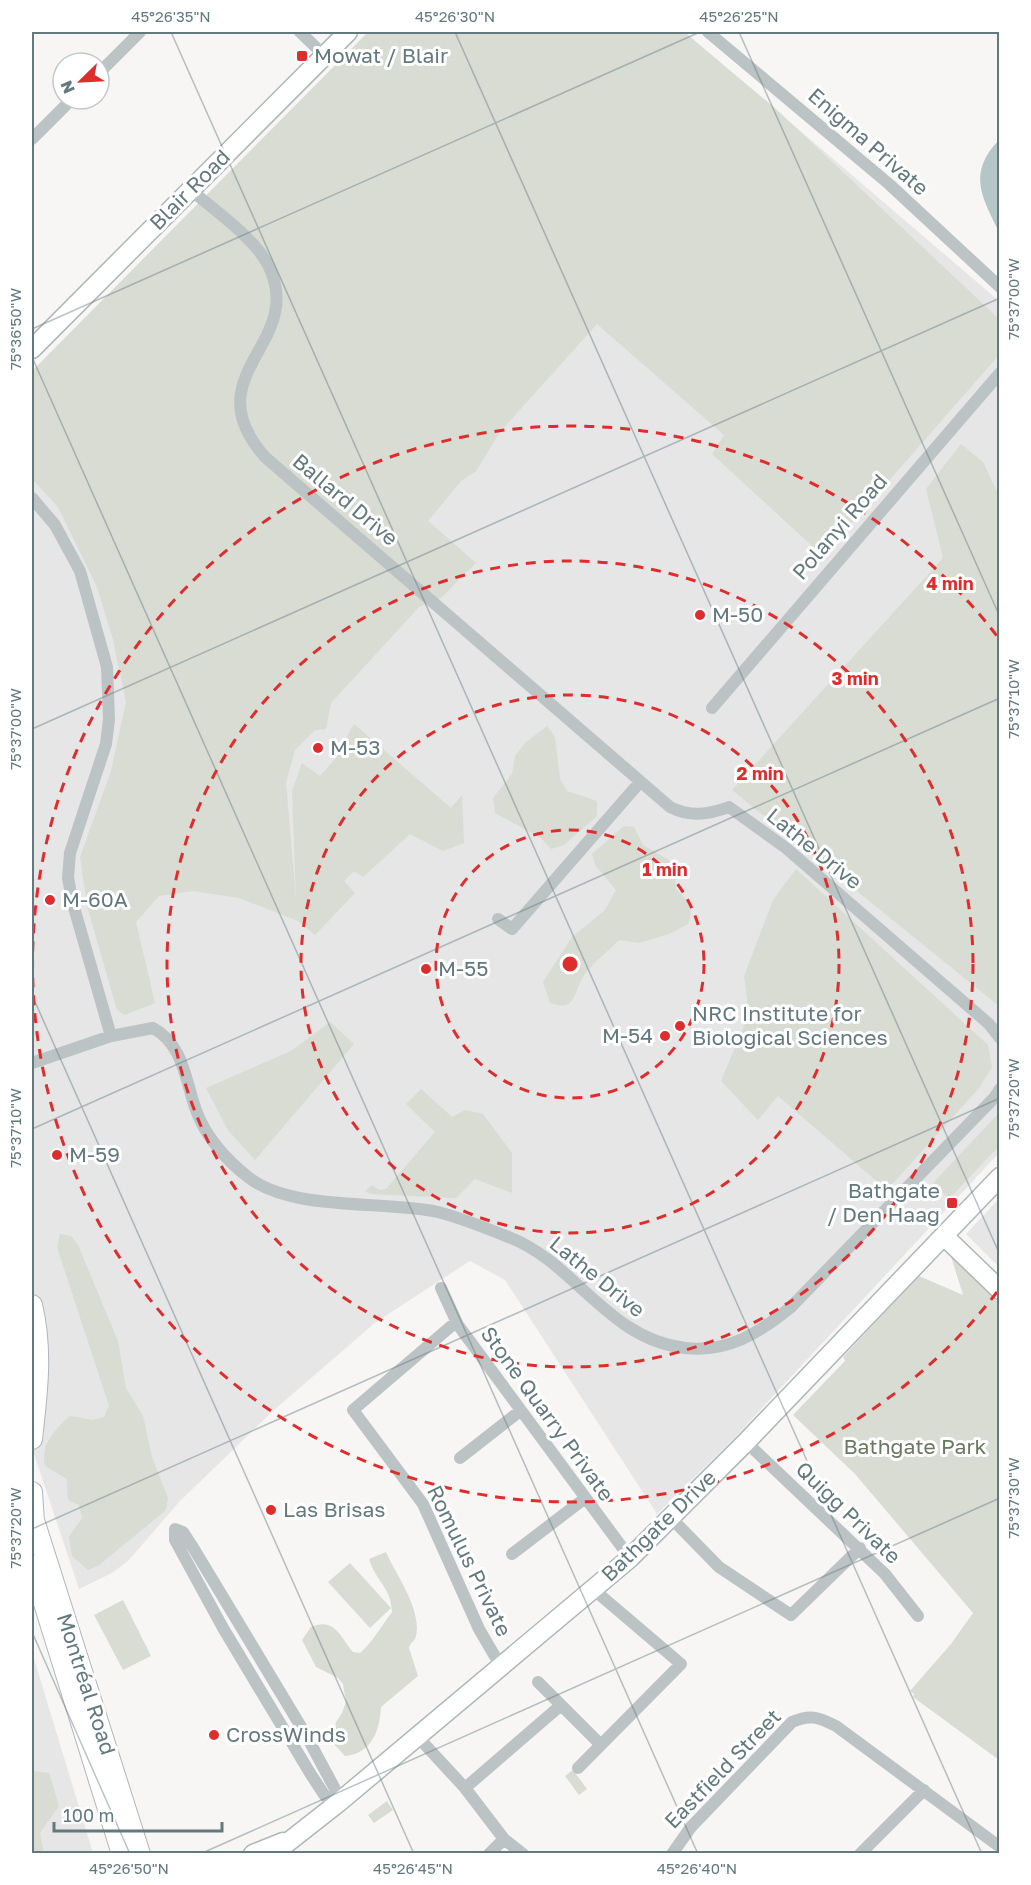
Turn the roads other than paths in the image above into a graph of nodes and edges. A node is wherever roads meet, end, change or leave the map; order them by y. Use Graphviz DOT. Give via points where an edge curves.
graph roads {
  1 [pos="141,32"];
  2 [pos="300,32"];
  3 [pos="348,32"];
  4 [pos="708,32"];
  5 [pos="324,55"];
  6 [pos="111,61"];
  7 [pos="60,111"];
  8 [pos="32,140"];
  9 [pos="191,189"];
  10 [pos="999,287"];
  11 [pos="32,349"];
  12 [pos="999,374"];
  13 [pos="32,498"];
  14 [pos="712,708"];
  15 [pos="640,782"];
  16 [pos="498,919"];
  17 [pos="111,1036"];
  18 [pos="999,1038"];
  19 [pos="32,1063"];
  20 [pos="999,1089"];
  21 [pos="999,1178"];
  22 [pos="944,1236"];
  23 [pos="441,1288"];
  24 [pos="999,1290"];
  25 [pos="32,1305"];
  26 [pos="456,1322"];
  27 [pos="520,1411"];
  28 [pos="32,1439"];
  29 [pos="746,1442"];
  30 [pos="460,1458"];
  31 [pos="32,1492"];
  32 [pos="584,1499"];
  33 [pos="33,1518"];
  34 [pos="671,1518"];
  35 [pos="860,1548"];
  36 [pos="512,1554"];
  37 [pos="630,1558"];
  38 [pos="32,1565"];
  39 [pos="593,1589"];
  40 [pos="918,1616"];
  41 [pos="500,1665"];
  42 [pos="538,1682"];
  43 [pos="560,1706"];
  44 [pos="417,1736"];
  45 [pos="600,1744"];
  46 [pos="578,1768"];
  47 [pos="465,1788"];
  48 [pos="924,1790"];
  49 [pos="338,1803"];
  50 [pos="504,1839"];
  51 [pos="292,1847"];
  52 [pos="999,1847"];
  53 [pos="122,1854"];
  54 [pos="140,1854"];
  55 [pos="253,1854"];
  56 [pos="273,1854"];
  57 [pos="489,1854"];
  58 [pos="523,1854"];
  59 [pos="672,1854"];
  60 [pos="860,1854"];
  1 -- 6 [label="street"];
  2 -- 5 [label="street"];
  3 -- 5 [label="street, Blair Road"];
  4 -- 10 [label="street, Enigma Private" via="889,184"];
  5 -- 9 [label="street, Blair Road"];
  7 -- 8 [label="street"];
  9 -- 11 [label="street, Blair Road"];
  9 -- 15 [label="street, Ballard Drive" via="254,246 275,280 278,304 272,328 244,375 238,400 248,438 288,478"];
  12 -- 14 [label="street, Polanyi Road"];
  13 -- 17 [label="street" via="55,525 80,571 107,667 106,744 70,853 68,878"];
  15 -- 16 [label="street" via="512,929"];
  15 -- 18 [label="street, Lathe Drive" via="682,814 716,812 729,807 753,823 989,1024"];
  17 -- 19 [label="street"];
  17 -- 20 [label="street, Lathe Drive" via="146,1028 162,1033 180,1057 196,1110 208,1134 254,1182 288,1197 438,1212 513,1238 535,1251 635,1333 659,1344 687,1348 738,1343 762,1331 791,1307"];
  21 -- 22 [label="street, Bathgate Drive"];
  22 -- 24 [label="street"];
  22 -- 29 [label="street, Bathgate Drive"];
  23 -- 26 [label="street, Stone Quarry Private"];
  25 -- 28 [label="main road" via="39,1379"];
  26 -- 27 [label="street, Stone Quarry Private"];
  26 -- 41 [label="street, Romulus Private" via="353,1410 423,1504 479,1629"];
  27 -- 30 [label="street"];
  27 -- 32 [label="street, Stone Quarry Private"];
  29 -- 34 [label="street, Bathgate Drive"];
  29 -- 35 [label="street, Quigg Private"];
  31 -- 33 [label="main road, Montréal Road"];
  32 -- 36 [label="street"];
  32 -- 37 [label="street, Stone Quarry Private"];
  33 -- 54 [label="main road, Montréal Road"];
  34 -- 35 [label="street" via="719,1567 791,1615"];
  34 -- 37 [label="street, Bathgate Drive"];
  35 -- 40 [label="street, Quigg Private"];
  37 -- 39 [label="street, Bathgate Drive"];
  38 -- 53 [label="main road, Montréal Road"];
  39 -- 41 [label="street, Bathgate Drive"];
  39 -- 45 [label="street" via="681,1664"];
  41 -- 44 [label="street, Bathgate Drive"];
  42 -- 43 [label="street"];
  43 -- 45 [label="street"];
  43 -- 47 [label="street"];
  44 -- 47 [label="street"];
  44 -- 49 [label="street, Bathgate Drive"];
  45 -- 46 [label="street"];
  47 -- 50 [label="street"];
  48 -- 52 [label="street"];
  48 -- 59 [label="street, Eastfield Street" via="836,1725 818,1716 807,1716 792,1722 691,1827"];
  48 -- 60 [label="street"];
  49 -- 49 [label="street" via="335,1789 295,1717 194,1549 183,1532 175,1529 175,1540 223,1628 310,1773 326,1796"];
  49 -- 51 [label="street, Bathgate Drive"];
  50 -- 57 [label="street"];
  50 -- 58 [label="street"];
  51 -- 55 [label="street, Bathgate Drive"];
  51 -- 56 [label="street, Bathgate Drive"];
}
